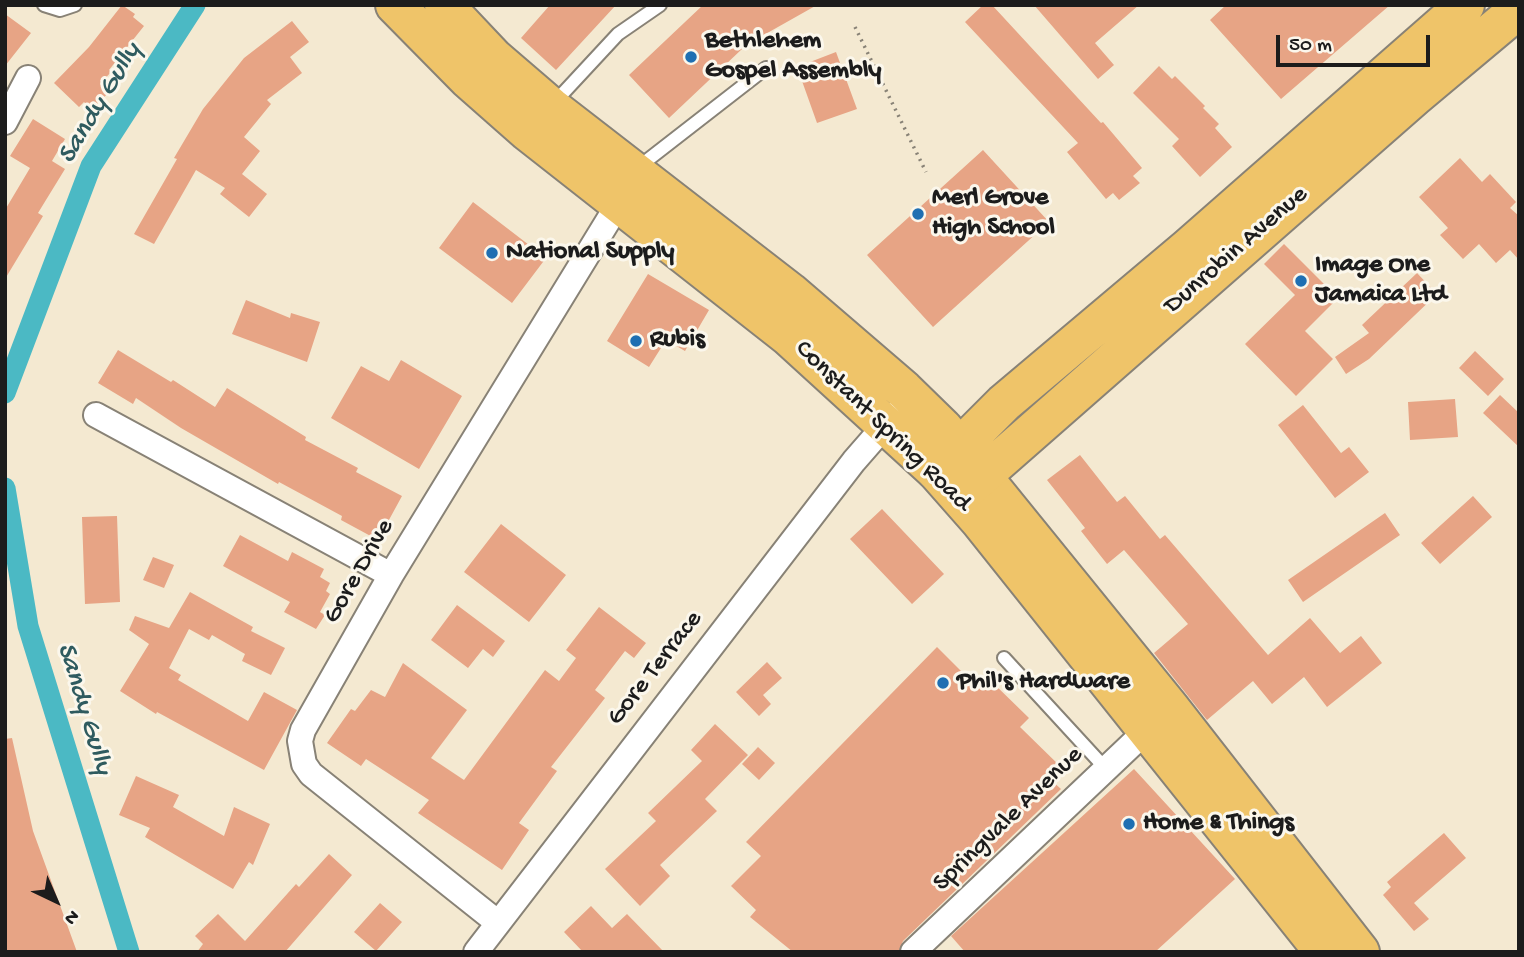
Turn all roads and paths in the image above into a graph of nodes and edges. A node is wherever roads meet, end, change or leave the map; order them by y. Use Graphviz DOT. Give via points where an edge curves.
graph roads {
  1 [pos="44,5"];
  2 [pos="75,5"];
  3 [pos="395,5"];
  4 [pos="444,5"];
  5 [pos="660,5"];
  6 [pos="1465,5"];
  7 [pos="1519,9"];
  8 [pos="855,27"];
  9 [pos="766,68"];
  10 [pos="28,78"];
  11 [pos="551,107"];
  12 [pos="5,122"];
  13 [pos="926,172"];
  14 [pos="626,187"];
  15 [pos="911,397"];
  16 [pos="96,415"];
  17 [pos="886,425"];
  18 [pos="959,472"];
  19 [pos="391,575"];
  20 [pos="1004,658"];
  21 [pos="1146,731"];
  22 [pos="1106,769"];
  23 [pos="497,922"];
  24 [pos="476,952"];
  25 [pos="913,952"];
  26 [pos="1324,952"];
  27 [pos="1360,952"];
  1 -- 2 [label="lane" via="60,10"];
  3 -- 14 [label="main road, Constant Spring Road" via="517,123"];
  4 -- 11 [label="main road, Constant Spring Road" via="494,58"];
  5 -- 11 [label="lane" via="618,34"];
  6 -- 18 [label="main road, Dunrobin Avenue" via="1004,403"];
  7 -- 18 [label="main road, Dunrobin Avenue"];
  8 -- 13 [label="path"];
  9 -- 14 [label="lane"];
  10 -- 12 [label="street"];
  11 -- 14 [label="main road, Constant Spring Road"];
  14 -- 15 [label="main road, Constant Spring Road" via="790,292"];
  14 -- 17 [label="main road, Constant Spring Road"];
  14 -- 19 [label="street, Gore Drive"];
  15 -- 17 [label="street, Gore Terrace"];
  15 -- 18 [label="main road, Constant Spring Road"];
  16 -- 19 [label="street"];
  17 -- 18 [label="main road, Constant Spring Road"];
  17 -- 23 [label="street, Gore Terrace"];
  18 -- 21 [label="main road, Constant Spring Road"];
  18 -- 27 [label="main road, Constant Spring Road"];
  19 -- 23 [label="street, Gore Drive" via="303,730 300,753 311,774"];
  20 -- 22 [label="lane"];
  21 -- 22 [label="street, Springvale Avenue"];
  21 -- 26 [label="main road, Constant Spring Road"];
  22 -- 25 [label="street, Springvale Avenue"];
  23 -- 24 [label="street, Gore Terrace"];
}
